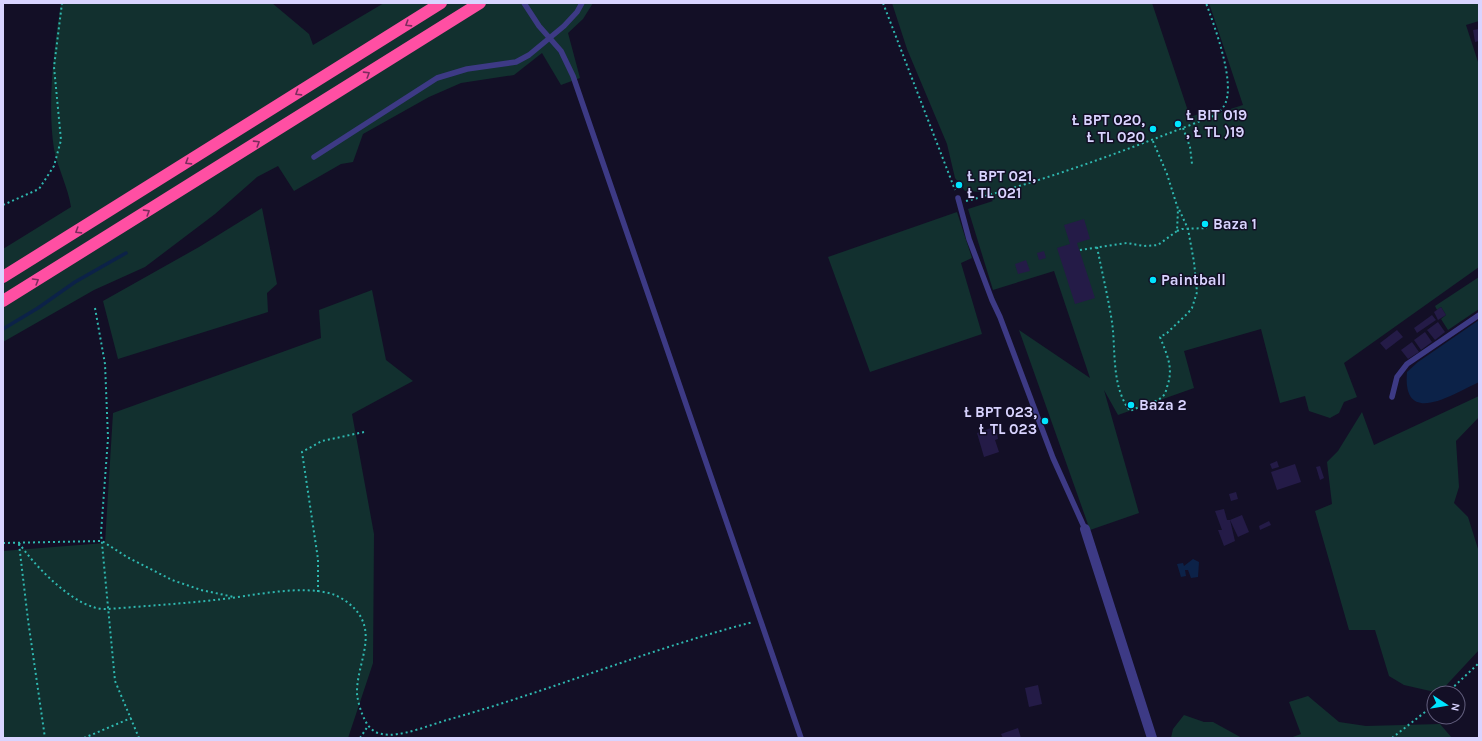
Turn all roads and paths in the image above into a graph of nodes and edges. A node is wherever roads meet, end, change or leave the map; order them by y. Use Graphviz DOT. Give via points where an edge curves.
graph roads {
  1 [pos="62,3"];
  2 [pos="441,3"];
  3 [pos="480,3"];
  4 [pos="524,3"];
  5 [pos="582,3"];
  6 [pos="883,3"];
  7 [pos="1206,3"];
  8 [pos="550,39"];
  9 [pos="1183,128"];
  10 [pos="1152,139"];
  11 [pos="314,157"];
  12 [pos="1192,164"];
  13 [pos="959,200"];
  14 [pos="3,205"];
  15 [pos="1178,207"];
  16 [pos="1207,228"];
  17 [pos="1188,230"];
  18 [pos="1176,231"];
  19 [pos="1097,247"];
  20 [pos="1080,250"];
  21 [pos="3,277"];
  22 [pos="3,301"];
  23 [pos="95,308"];
  24 [pos="1479,315"];
  25 [pos="1392,397"];
  26 [pos="364,432"];
  27 [pos="1085,528"];
  28 [pos="102,542"];
  29 [pos="3,543"];
  30 [pos="19,543"];
  31 [pos="318,592"];
  32 [pos="237,598"];
  33 [pos="109,609"];
  34 [pos="760,620"];
  35 [pos="1479,663"];
  36 [pos="1456,685"];
  37 [pos="1426,712"];
  38 [pos="131,718"];
  39 [pos="368,726"];
  40 [pos="46,738"];
  41 [pos="84,738"];
  42 [pos="139,738"];
  43 [pos="360,738"];
  44 [pos="801,738"];
  45 [pos="1152,738"];
  46 [pos="1392,738"];
  1 -- 14 [label="path" via="54,67 61,140 54,166 39,189"];
  2 -- 21 [label="highway, one-way"];
  22 -- 3 [label="highway, one-way"];
  4 -- 8 [label="lane" via="538,26"];
  5 -- 8 [label="lane" via="577,12"];
  6 -- 13 [label="path"];
  7 -- 9 [label="path" via="1228,76 1227,97 1224,106 1216,115"];
  8 -- 11 [label="lane" via="516,62 467,69 437,78"];
  8 -- 34 [label="lane" via="561,52 573,76"];
  9 -- 10 [label="path"];
  9 -- 12 [label="path" via="1190,147"];
  10 -- 13 [label="path" via="1057,174"];
  10 -- 15 [label="path"];
  13 -- 27 [label="lane" via="969,239 992,300 1053,458"];
  15 -- 17 [label="path"];
  15 -- 18 [label="path"];
  16 -- 17 [label="path"];
  17 -- 18 [label="path"];
  17 -- 19 [label="path" via="1197,292 1188,313 1168,334 1160,337 1169,359 1170,379 1162,397 1130,411 1122,394 1113,359 1112,323"];
  18 -- 19 [label="path" via="1158,245 1127,243"];
  19 -- 20 [label="path"];
  23 -- 28 [label="path" via="105,364 108,438"];
  24 -- 25 [label="lane" via="1407,364 1398,377"];
  26 -- 31 [label="path" via="322,441 302,452 318,558"];
  27 -- 45 [label="street"];
  28 -- 30 [label="path"];
  28 -- 32 [label="path" via="172,580"];
  28 -- 33 [label="path"];
  29 -- 30 [label="path"];
  30 -- 33 [label="path" via="30,559 72,596 93,607"];
  30 -- 40 [label="path"];
  31 -- 32 [label="path" via="292,590"];
  31 -- 39 [label="path" via="335,595 349,603 361,616 366,630 357,694 362,715"];
  32 -- 33 [label="path"];
  33 -- 38 [label="path" via="115,681"];
  34 -- 39 [label="path" via="710,633 465,715 406,732 384,735"];
  34 -- 44 [label="lane"];
  35 -- 36 [label="path"];
  37 -- 46 [label="path"];
  38 -- 41 [label="path"];
  38 -- 42 [label="path"];
  39 -- 43 [label="path"];
}
